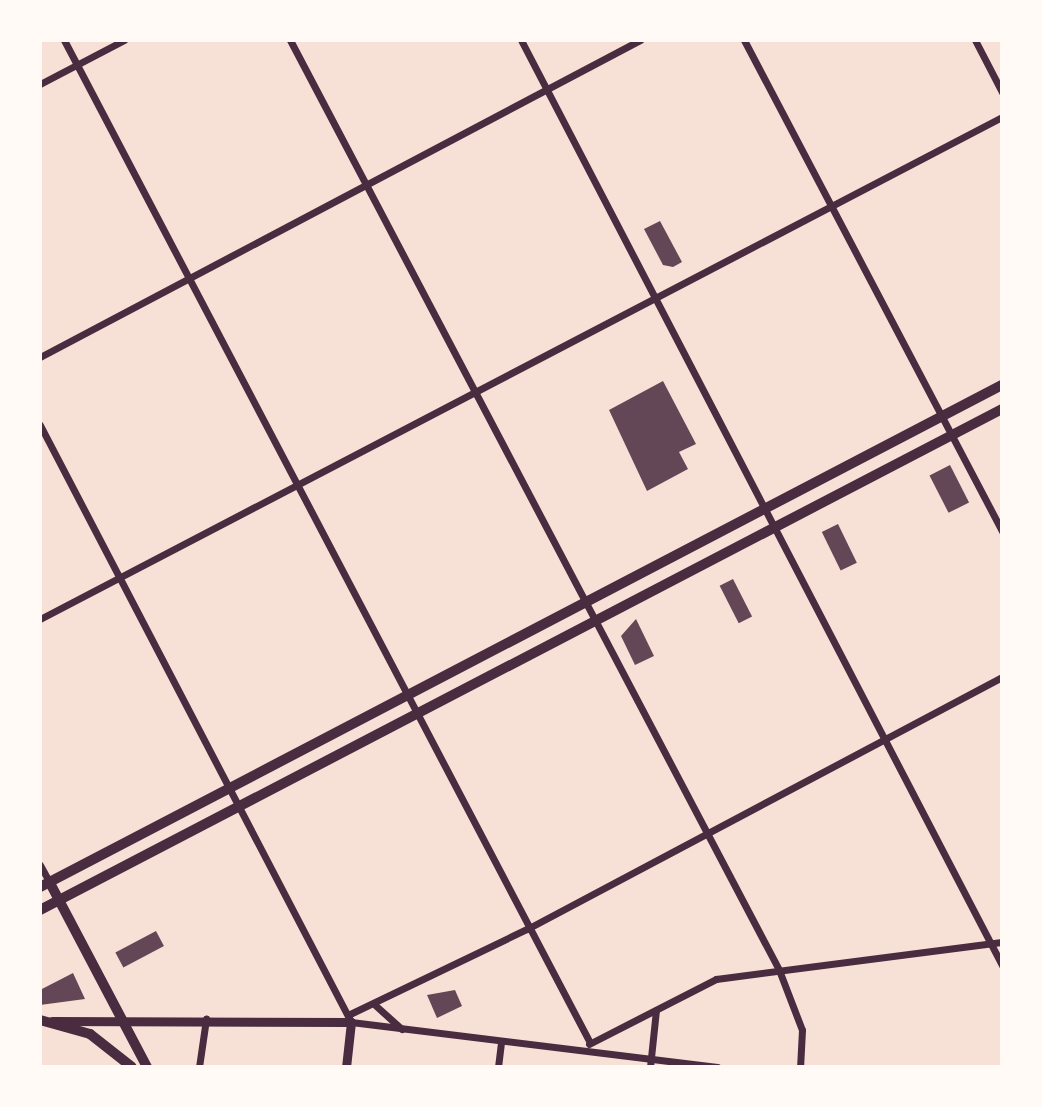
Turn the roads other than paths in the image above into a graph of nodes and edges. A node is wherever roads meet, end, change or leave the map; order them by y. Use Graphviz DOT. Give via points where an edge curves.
graph roads {
  1 [pos="64,40"];
  2 [pos="124,40"];
  3 [pos="290,40"];
  4 [pos="521,40"];
  5 [pos="640,40"];
  6 [pos="744,40"];
  7 [pos="975,40"];
  8 [pos="77,65"];
  9 [pos="40,84"];
  10 [pos="548,90"];
  11 [pos="1002,92"];
  12 [pos="1002,117"];
  13 [pos="365,182"];
  14 [pos="832,205"];
  15 [pos="186,277"];
  16 [pos="656,299"];
  17 [pos="40,357"];
  18 [pos="1002,385"];
  19 [pos="473,391"];
  20 [pos="1002,409"];
  21 [pos="941,417"];
  22 [pos="40,425"];
  23 [pos="951,436"];
  24 [pos="296,485"];
  25 [pos="764,510"];
  26 [pos="773,528"];
  27 [pos="1002,531"];
  28 [pos="118,579"];
  29 [pos="585,602"];
  30 [pos="40,619"];
  31 [pos="595,623"];
  32 [pos="1002,677"];
  33 [pos="410,695"];
  34 [pos="418,714"];
  35 [pos="884,739"];
  36 [pos="227,790"];
  37 [pos="236,808"];
  38 [pos="708,835"];
  39 [pos="40,865"];
  40 [pos="45,885"];
  41 [pos="59,901"];
  42 [pos="40,910"];
  43 [pos="527,929"];
  44 [pos="1002,942"];
  45 [pos="993,946"];
  46 [pos="1002,965"];
  47 [pos="779,970"];
  48 [pos="375,1005"];
  49 [pos="656,1010"];
  50 [pos="121,1018"];
  51 [pos="350,1018"];
  52 [pos="206,1019"];
  53 [pos="43,1022"];
  54 [pos="403,1031"];
  55 [pos="501,1042"];
  56 [pos="589,1046"];
  57 [pos="651,1063"];
  58 [pos="132,1067"];
  59 [pos="147,1067"];
  60 [pos="199,1067"];
  61 [pos="346,1067"];
  62 [pos="498,1067"];
  63 [pos="717,1067"];
  64 [pos="800,1067"];
  1 -- 8 [label="street"];
  2 -- 8 [label="street"];
  3 -- 13 [label="street"];
  4 -- 10 [label="street"];
  5 -- 10 [label="street"];
  6 -- 14 [label="street"];
  7 -- 11 [label="street"];
  8 -- 9 [label="street"];
  8 -- 15 [label="street"];
  10 -- 13 [label="street"];
  10 -- 16 [label="street"];
  12 -- 14 [label="street"];
  13 -- 15 [label="street"];
  13 -- 19 [label="street"];
  14 -- 16 [label="street"];
  14 -- 21 [label="street"];
  15 -- 17 [label="street"];
  15 -- 24 [label="street"];
  16 -- 19 [label="street"];
  16 -- 25 [label="street"];
  18 -- 21 [label="main road"];
  19 -- 24 [label="street"];
  19 -- 29 [label="street"];
  20 -- 23 [label="main road"];
  21 -- 23 [label="street"];
  21 -- 25 [label="main road"];
  22 -- 28 [label="street"];
  23 -- 26 [label="main road"];
  23 -- 27 [label="street"];
  24 -- 28 [label="street"];
  24 -- 33 [label="street"];
  25 -- 26 [label="street"];
  25 -- 29 [label="main road"];
  26 -- 31 [label="main road"];
  26 -- 35 [label="street"];
  28 -- 30 [label="street"];
  28 -- 36 [label="street"];
  29 -- 31 [label="street"];
  29 -- 33 [label="main road"];
  31 -- 34 [label="main road"];
  31 -- 38 [label="street"];
  32 -- 35 [label="street"];
  33 -- 34 [label="street"];
  33 -- 36 [label="main road"];
  34 -- 37 [label="main road"];
  34 -- 43 [label="street"];
  35 -- 38 [label="street"];
  35 -- 45 [label="street"];
  36 -- 37 [label="street"];
  36 -- 40 [label="main road"];
  37 -- 41 [label="main road"];
  37 -- 51 [label="street"];
  38 -- 43 [label="street"];
  38 -- 47 [label="street"];
  39 -- 40 [label="street"];
  40 -- 41 [label="main road"];
  41 -- 42 [label="main road"];
  41 -- 50 [label="main road"];
  43 -- 48 [label="street"];
  43 -- 56 [label="street"];
  44 -- 45 [label="street"];
  45 -- 46 [label="street"];
  45 -- 47 [label="street"];
  47 -- 49 [label="street" via="716,979"];
  47 -- 64 [label="street" via="802,1030"];
  48 -- 51 [label="street"];
  48 -- 54 [label="street"];
  49 -- 56 [label="street"];
  49 -- 57 [label="street"];
  50 -- 52 [label="street"];
  50 -- 53 [label="street"];
  50 -- 59 [label="main road"];
  51 -- 52 [label="street"];
  51 -- 54 [label="street"];
  51 -- 61 [label="street"];
  52 -- 60 [label="street"];
  53 -- 58 [label="main road" via="98,1038"];
  54 -- 55 [label="street"];
  55 -- 56 [label="street"];
  55 -- 62 [label="street"];
  56 -- 57 [label="street"];
  57 -- 63 [label="street"];
}
